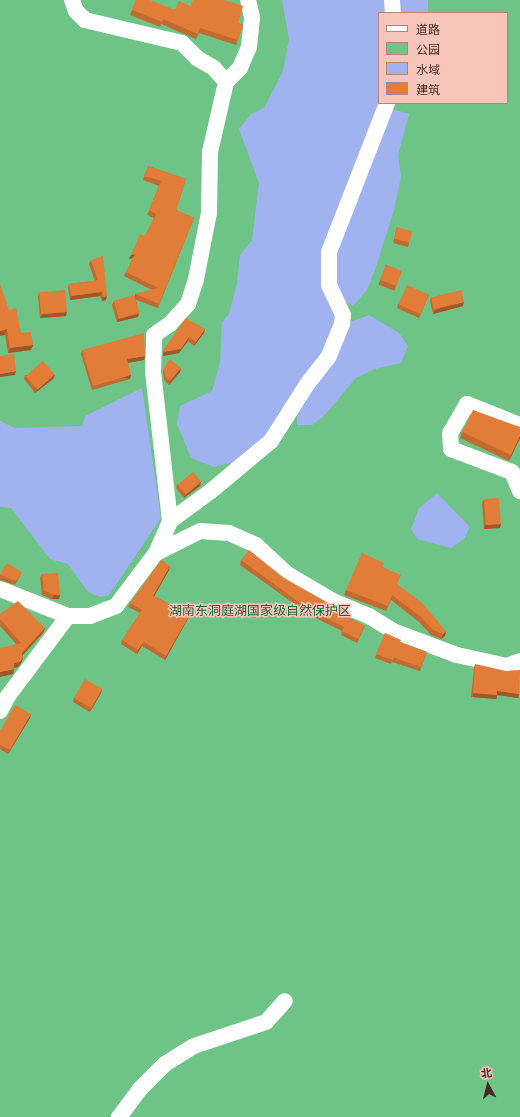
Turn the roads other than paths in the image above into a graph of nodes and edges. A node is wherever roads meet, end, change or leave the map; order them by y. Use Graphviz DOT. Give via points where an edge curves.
graph roads {
  1 [pos="72,0"];
  2 [pos="248,0"];
  3 [pos="392,0"];
  4 [pos="393,12"];
  5 [pos="226,82"];
  6 [pos="387,104"];
  7 [pos="520,425"];
  8 [pos="520,492"];
  9 [pos="170,520"];
  10 [pos="156,553"];
  11 [pos="0,589"];
  12 [pos="68,616"];
  13 [pos="520,662"];
  14 [pos="0,711"];
  15 [pos="285,1001"];
  16 [pos="119,1117"];
  1 -- 5 [label="street" via="76,11 84,20 182,43 197,58 214,68"];
  2 -- 5 [label="street" via="252,17 249,47 240,68"];
  3 -- 4 [label="street"];
  5 -- 9 [label="street" via="210,152 209,213 196,279 188,304 170,324 154,335 153,372"];
  6 -- 9 [label="street" via="329,252 329,286 343,315 330,356 308,383 271,441 211,491"];
  7 -- 8 [label="street" via="467,404 450,433 451,449 512,472"];
  9 -- 10 [label="street"];
  10 -- 12 [label="street" via="116,606 90,616"];
  10 -- 13 [label="street" via="200,531 229,533 256,545 287,574 393,631 457,655 507,666"];
  11 -- 12 [label="street"];
  12 -- 14 [label="street" via="8,696"];
  15 -- 16 [label="street" via="266,1022 194,1046 166,1064 140,1089"];
}
